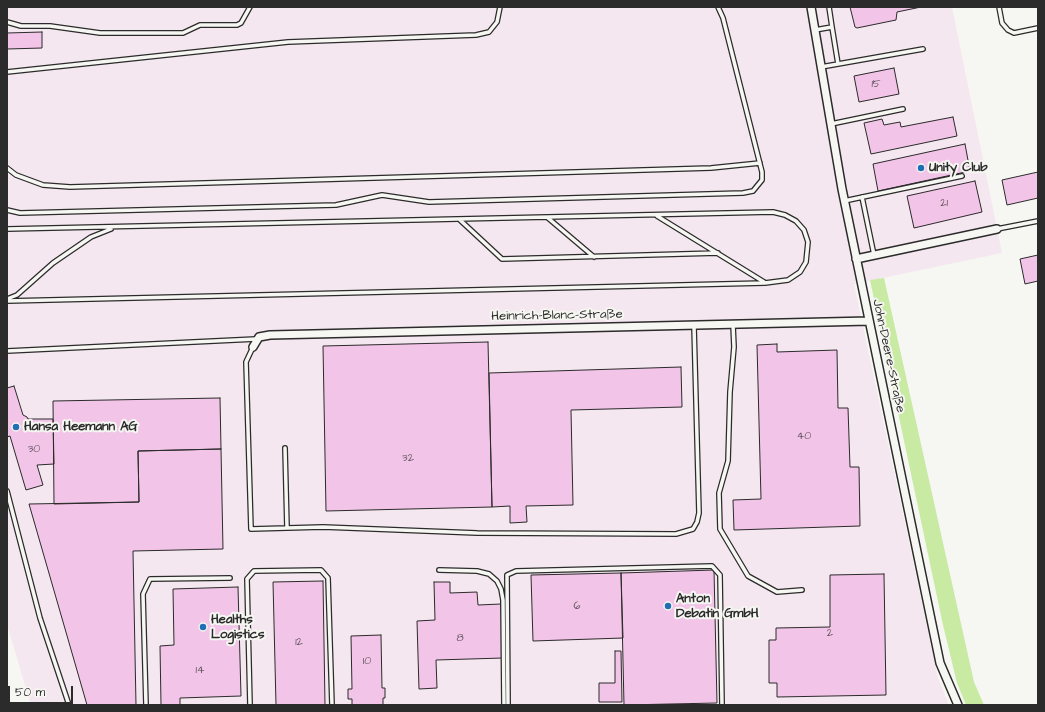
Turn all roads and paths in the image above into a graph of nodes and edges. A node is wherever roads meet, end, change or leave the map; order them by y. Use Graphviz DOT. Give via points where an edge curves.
graph roads {
  1 [pos="250,7"];
  2 [pos="500,7"];
  3 [pos="718,7"];
  4 [pos="811,7"];
  5 [pos="829,7"];
  6 [pos="999,7"];
  7 [pos="7,22"];
  8 [pos="832,27"];
  9 [pos="1038,28"];
  10 [pos="815,30"];
  11 [pos="923,49"];
  12 [pos="838,64"];
  13 [pos="821,67"];
  14 [pos="7,72"];
  15 [pos="903,109"];
  16 [pos="831,124"];
  17 [pos="760,163"];
  18 [pos="7,168"];
  19 [pos="962,176"];
  20 [pos="862,197"];
  21 [pos="844,201"];
  22 [pos="7,210"];
  23 [pos="656,215"];
  24 [pos="548,218"];
  25 [pos="460,220"];
  26 [pos="1038,221"];
  27 [pos="114,227"];
  28 [pos="7,229"];
  29 [pos="998,229"];
  30 [pos="718,253"];
  31 [pos="874,255"];
  32 [pos="594,257"];
  33 [pos="856,259"];
  34 [pos="765,283"];
  35 [pos="7,300"];
  36 [pos="869,321"];
  37 [pos="732,324"];
  38 [pos="694,326"];
  39 [pos="256,339"];
  40 [pos="253,347"];
  41 [pos="7,351"];
  42 [pos="285,448"];
  43 [pos="7,491"];
  44 [pos="287,528"];
  45 [pos="439,570"];
  46 [pos="230,578"];
  47 [pos="802,590"];
  48 [pos="69,705"];
  49 [pos="146,705"];
  50 [pos="250,705"];
  51 [pos="332,705"];
  52 [pos="504,705"];
  53 [pos="508,705"];
  54 [pos="722,705"];
  55 [pos="958,705"];
  1 -- 7 [label="lane" via="241,23 237,25 200,25 183,32 100,33 50,26 21,26"];
  2 -- 14 [label="lane" via="497,22 489,32 476,35 288,42"];
  3 -- 17 [label="lane"];
  4 -- 10 [label="street, John-Deere-Straße"];
  5 -- 8 [label="lane"];
  6 -- 9 [label="lane" via="1002,23 1008,30 1014,33"];
  8 -- 10 [label="lane"];
  8 -- 12 [label="lane"];
  10 -- 13 [label="street, John-Deere-Straße"];
  11 -- 12 [label="lane"];
  12 -- 13 [label="lane"];
  13 -- 16 [label="street, John-Deere-Straße"];
  15 -- 16 [label="lane"];
  16 -- 21 [label="street, John-Deere-Straße"];
  17 -- 18 [label="lane" via="711,168 70,187 43,185 16,175"];
  17 -- 22 [label="lane" via="762,180 753,191 744,193 429,202 382,194 336,205 20,213"];
  19 -- 20 [label="lane"];
  20 -- 21 [label="lane"];
  20 -- 31 [label="lane"];
  21 -- 33 [label="street, John-Deere-Straße"];
  23 -- 24 [label="lane"];
  23 -- 30 [label="lane"];
  23 -- 34 [label="lane" via="773,212 796,221 804,230 808,242 806,262 800,272 788,280"];
  24 -- 25 [label="lane"];
  24 -- 32 [label="lane"];
  25 -- 27 [label="lane"];
  25 -- 32 [label="lane" via="502,259"];
  26 -- 29 [label="lane"];
  27 -- 28 [label="lane"];
  27 -- 35 [label="lane" via="91,237"];
  29 -- 31 [label="street"];
  30 -- 32 [label="lane"];
  30 -- 34 [label="lane"];
  31 -- 33 [label="street"];
  33 -- 36 [label="street, John-Deere-Straße"];
  34 -- 35 [label="lane"];
  36 -- 37 [label="street, Heinrich-Blanc-Straße"];
  36 -- 55 [label="street, John-Deere-Straße" via="940,663"];
  37 -- 38 [label="street, Heinrich-Blanc-Straße"];
  37 -- 47 [label="lane" via="734,346 728,461 719,493 720,529 748,576 777,592"];
  38 -- 39 [label="street, Heinrich-Blanc-Straße" via="270,334"];
  38 -- 44 [label="lane" via="699,513 698,522 693,529 668,534 477,533"];
  39 -- 40 [label="street"];
  39 -- 41 [label="lane"];
  40 -- 44 [label="lane" via="246,362 251,529"];
  42 -- 44 [label="lane"];
  43 -- 48 [label="lane" via="40,618"];
  45 -- 52 [label="lane" via="489,574 501,588"];
  46 -- 49 [label="lane" via="150,579 143,594"];
  50 -- 51 [label="lane" via="247,579 254,571 313,570 321,570 328,578"];
  53 -- 54 [label="lane" via="507,575 516,571 712,566 720,575"];
}
